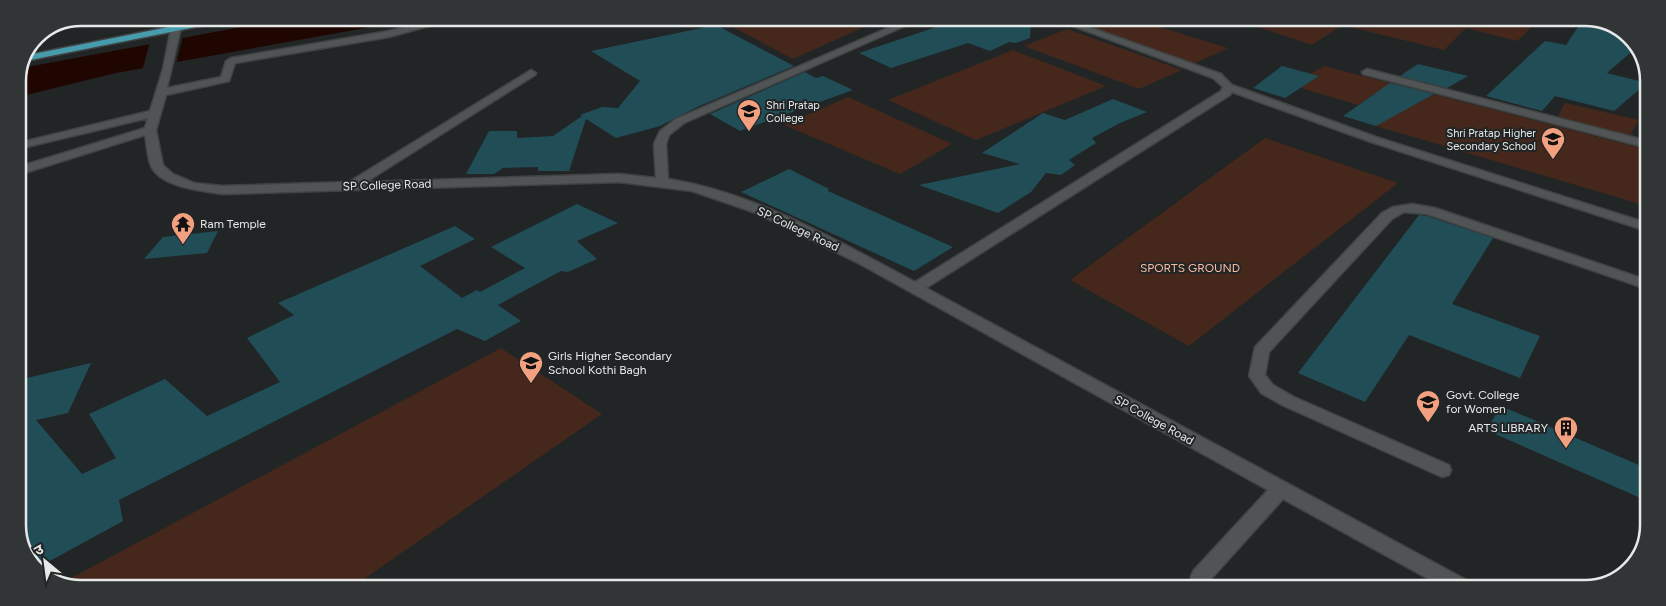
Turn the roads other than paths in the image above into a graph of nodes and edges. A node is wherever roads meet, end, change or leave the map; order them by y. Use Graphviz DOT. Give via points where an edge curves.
graph roads {
  1 [pos="179,26"];
  2 [pos="195,26"];
  3 [pos="422,26"];
  4 [pos="901,26"];
  5 [pos="1078,26"];
  6 [pos="176,31"];
  7 [pos="32,57"];
  8 [pos="1367,72"];
  9 [pos="531,73"];
  10 [pos="1228,87"];
  11 [pos="161,93"];
  12 [pos="154,113"];
  13 [pos="150,130"];
  14 [pos="1640,143"];
  15 [pos="26,144"];
  16 [pos="26,168"];
  17 [pos="662,182"];
  18 [pos="351,186"];
  19 [pos="1640,225"];
  20 [pos="1640,283"];
  21 [pos="915,289"];
  22 [pos="1442,470"];
  23 [pos="1281,490"];
  24 [pos="1201,580"];
  25 [pos="1448,580"];
  1 -- 6 [label="street"];
  2 -- 6 [label="main road"];
  3 -- 11 [label="street" via="231,61 225,79"];
  4 -- 17 [label="street" via="680,121 664,132 660,144"];
  5 -- 10 [label="street" via="1217,76"];
  6 -- 7 [label="main road"];
  6 -- 11 [label="street, SP College Road"];
  8 -- 14 [label="street"];
  9 -- 18 [label="street"];
  10 -- 19 [label="street" via="1384,143"];
  10 -- 21 [label="street" via="1226,93"];
  11 -- 12 [label="street, SP College Road"];
  12 -- 13 [label="street, SP College Road"];
  12 -- 15 [label="street"];
  13 -- 16 [label="street"];
  13 -- 18 [label="street, SP College Road" via="157,166 169,177 192,186 222,190"];
  17 -- 18 [label="street, SP College Road" via="619,178"];
  17 -- 21 [label="street, SP College Road" via="696,188 775,217"];
  20 -- 22 [label="street" via="1430,211 1405,207 1387,216 1261,351 1257,376 1267,389 1288,401"];
  21 -- 23 [label="street, SP College Road"];
  23 -- 24 [label="street"];
  23 -- 25 [label="street, SP College Road"];
}
